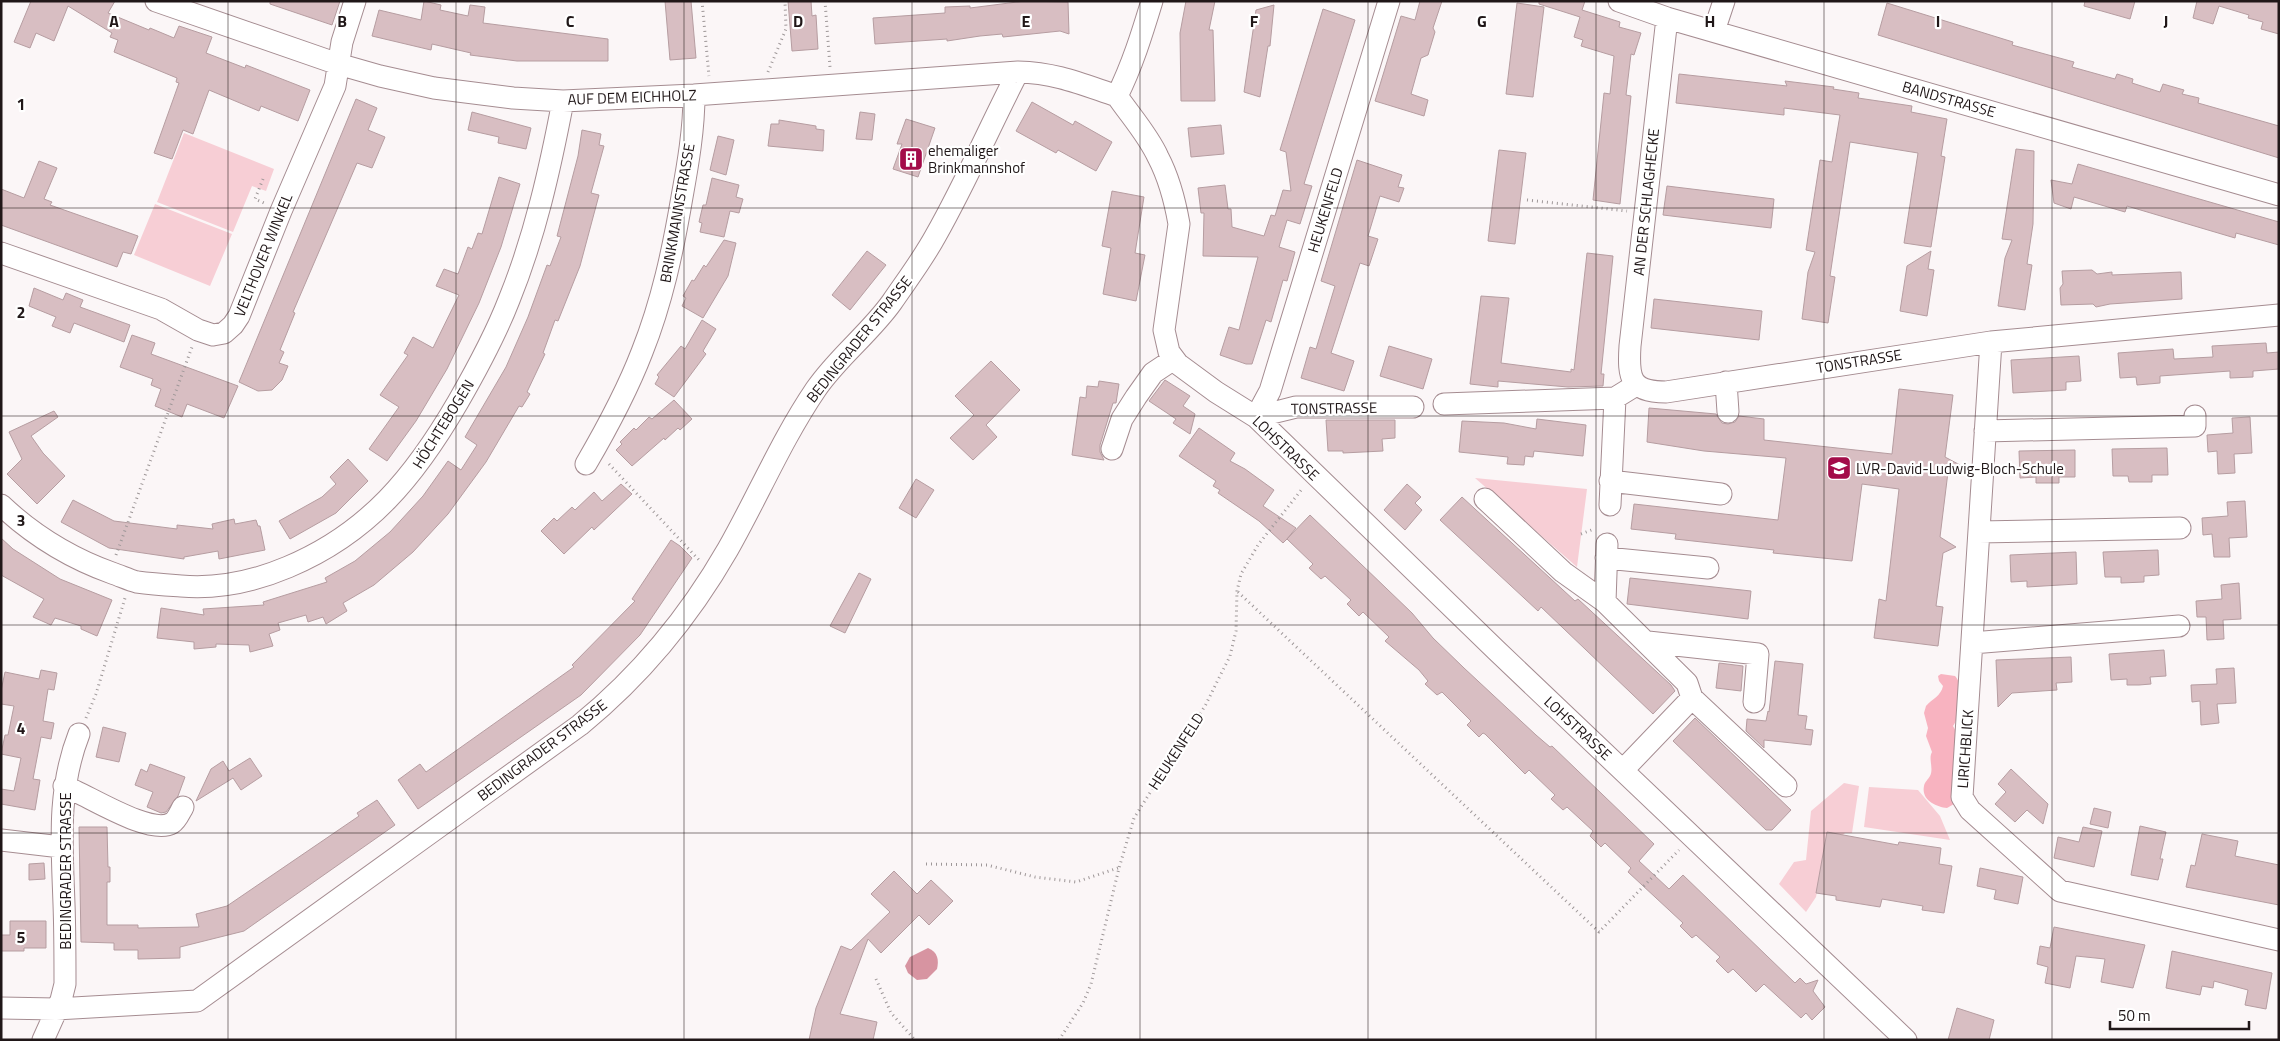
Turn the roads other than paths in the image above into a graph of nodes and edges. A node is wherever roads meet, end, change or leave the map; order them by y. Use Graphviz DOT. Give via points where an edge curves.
graph roads {
  1 [pos="156,1"];
  2 [pos="355,1"];
  3 [pos="1152,1"];
  4 [pos="1389,1"];
  5 [pos="1619,1"];
  6 [pos="1724,1"];
  7 [pos="1667,18"];
  8 [pos="1714,31"];
  9 [pos="338,64"];
  10 [pos="1018,72"];
  11 [pos="702,94"];
  12 [pos="1117,96"];
  13 [pos="563,101"];
  14 [pos="2279,194"];
  15 [pos="1,253"];
  16 [pos="2279,315"];
  17 [pos="1990,342"];
  18 [pos="1174,359"];
  19 [pos="1726,382"];
  20 [pos="1636,385"];
  21 [pos="1615,398"];
  22 [pos="1444,404"];
  23 [pos="1414,407"];
  24 [pos="1728,412"];
  25 [pos="2195,416"];
  26 [pos="1256,417"];
  27 [pos="1985,431"];
  28 [pos="1112,449"];
  29 [pos="590,457"];
  30 [pos="1610,481"];
  31 [pos="1721,494"];
  32 [pos="1485,499"];
  33 [pos="1,505"];
  34 [pos="1610,506"];
  35 [pos="2180,528"];
  36 [pos="1979,532"];
  37 [pos="1708,568"];
  38 [pos="1605,602"];
  39 [pos="2179,626"];
  40 [pos="1648,642"];
  41 [pos="1972,643"];
  42 [pos="1692,698"];
  43 [pos="1754,702"];
  44 [pos="79,734"];
  45 [pos="1623,770"];
  46 [pos="64,786"];
  47 [pos="1786,786"];
  48 [pos="183,807"];
  49 [pos="1,840"];
  50 [pos="61,847"];
  51 [pos="2279,940"];
  52 [pos="1,1008"];
  53 [pos="56,1009"];
  54 [pos="43,1040"];
  55 [pos="1906,1040"];
  1 -- 9 [label="street, AUF DEM EICHHOLZ"];
  2 -- 9 [label="street"];
  3 -- 12 [label="street" via="1142,36"];
  4 -- 26 [label="street, HEUKENFELD" via="1270,391"];
  5 -- 7 [label="street, BANDSTRASSE"];
  6 -- 8 [label="street"];
  7 -- 8 [label="street, BANDSTRASSE"];
  7 -- 20 [label="street, AN DER SCHLAGHECKE" via="1629,360 1631,379"];
  8 -- 14 [label="street, BANDSTRASSE"];
  9 -- 13 [label="street, AUF DEM EICHHOLZ" via="434,88"];
  9 -- 15 [label="street, VELTHOVER WINKEL" via="335,86 239,316 224,333 213,335 198,330 161,309"];
  10 -- 11 [label="street, AUF DEM EICHHOLZ"];
  10 -- 12 [label="street, AUF DEM EICHHOLZ" via="1061,76"];
  10 -- 53 [label="street, BEDINGRADER STRASSE" via="936,236 890,305 816,388 712,575 654,656 602,708 206,996 189,1003"];
  11 -- 13 [label="street, AUF DEM EICHHOLZ"];
  11 -- 29 [label="street, BRINKMANNSTRASSE" via="661,298 628,386"];
  12 -- 18 [label="street, LOHSTRASSE" via="1158,155 1176,206 1179,224 1164,330"];
  13 -- 33 [label="street, HÖCHTEBOGEN" via="540,208 510,300 491,341 417,467 374,515 348,536 322,552 264,576 196,588 136,581 83,563 45,541"];
  16 -- 17 [label="street, TONSTRASSE"];
  17 -- 19 [label="street, TONSTRASSE"];
  17 -- 27 [label="street, LIRICHBLICK"];
  18 -- 26 [label="street, LOHSTRASSE" via="1195,378"];
  18 -- 28 [label="street" via="1153,373 1122,419"];
  19 -- 20 [label="street, TONSTRASSE" via="1666,392 1653,392"];
  19 -- 24 [label="street"];
  20 -- 21 [label="street"];
  21 -- 22 [label="street"];
  21 -- 30 [label="street"];
  23 -- 26 [label="street, TONSTRASSE" via="1296,407"];
  25 -- 27 [label="street" via="2195,426"];
  26 -- 45 [label="street, LOHSTRASSE"];
  27 -- 36 [label="street, LIRICHBLICK"];
  30 -- 31 [label="street"];
  30 -- 34 [label="street"];
  32 -- 38 [label="street" via="1563,572"];
  35 -- 36 [label="street"];
  36 -- 41 [label="street, LIRICHBLICK"];
  37 -- 38 [label="street" via="1607,551"];
  38 -- 40 [label="street"];
  39 -- 41 [label="street"];
  40 -- 42 [label="street" via="1688,683"];
  40 -- 43 [label="street" via="1758,654"];
  41 -- 51 [label="street, LIRICHBLICK" via="1962,797 1970,810 2060,891"];
  42 -- 45 [label="street, LOHSTRASSE"];
  42 -- 47 [label="street"];
  44 -- 46 [label="street, BEDINGRADER STRASSE" via="70,756"];
  45 -- 55 [label="street, LOHSTRASSE"];
  46 -- 48 [label="street" via="141,823 167,825 174,822"];
  46 -- 50 [label="street, BEDINGRADER STRASSE"];
  49 -- 50 [label="street"];
  50 -- 53 [label="street, BEDINGRADER STRASSE" via="65,984"];
  52 -- 53 [label="street, BEDINGRADER STRASSE"];
  53 -- 54 [label="street, BEDINGRADER STRASSE"];
}
